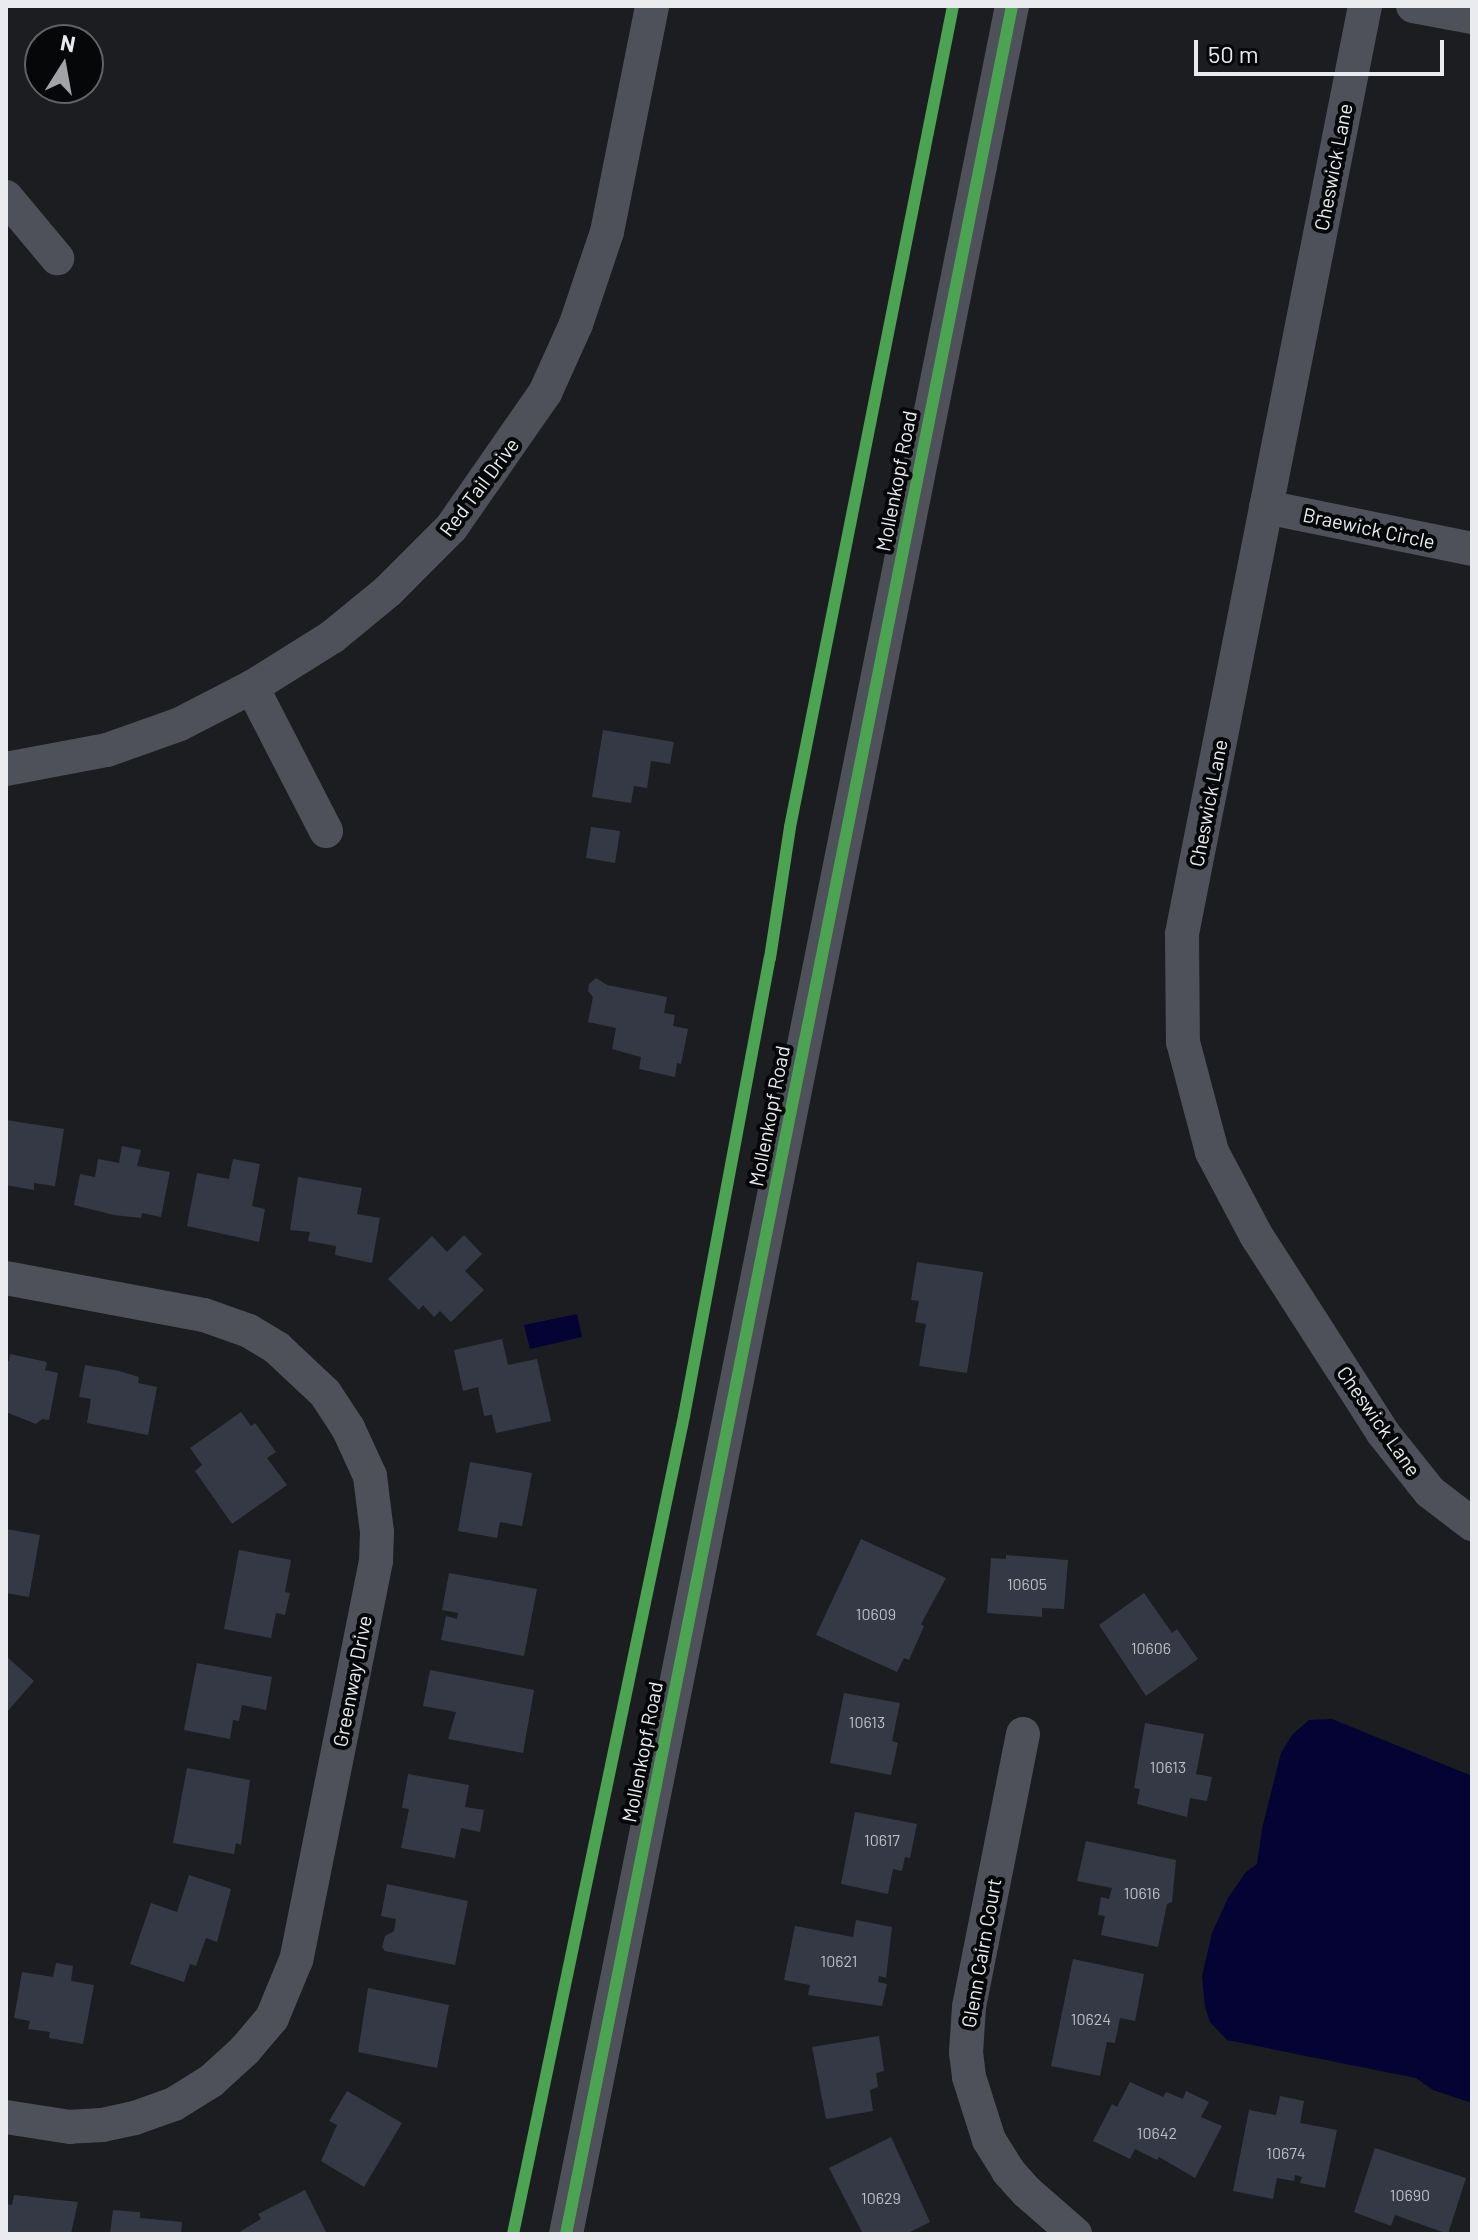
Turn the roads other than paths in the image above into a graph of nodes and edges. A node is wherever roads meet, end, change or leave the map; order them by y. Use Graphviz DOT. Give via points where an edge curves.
graph roads {
  1 [pos="652,6"];
  2 [pos="1012,6"];
  3 [pos="1365,6"];
  4 [pos="1413,6"];
  5 [pos="1472,17"];
  6 [pos="6,197"];
  7 [pos="57,258"];
  8 [pos="1266,507"];
  9 [pos="1472,549"];
  10 [pos="252,687"];
  11 [pos="6,769"];
  12 [pos="326,831"];
  13 [pos="6,1278"];
  14 [pos="1472,1524"];
  15 [pos="1023,1734"];
  16 [pos="6,2117"];
  17 [pos="566,2234"];
  18 [pos="1075,2234"];
  1 -- 10 [label="street, Red Tail Drive" via="607,232 576,324 545,393 451,528 332,637"];
  2 -- 17 [label="street, Mollenkopf Road"];
  3 -- 8 [label="street, Cheswick Lane"];
  4 -- 5 [label="street"];
  6 -- 7 [label="street"];
  8 -- 9 [label="street, Braewick Circle"];
  8 -- 14 [label="street, Cheswick Lane" via="1182,934 1183,1042 1212,1152 1256,1235 1383,1433 1430,1492"];
  10 -- 11 [label="street, Red Tail Drive" via="180,724 107,750"];
  10 -- 12 [label="street"];
  13 -- 16 [label="street, Greenway Drive" via="204,1315 277,1348 325,1393 348,1428 370,1476 377,1532 376,1561 296,1960 272,2018 211,2081 174,2104 103,2125 70,2127"];
  15 -- 18 [label="street, Glenn Cairn Court" via="969,2007 969,2077 989,2140 1008,2171"];
}
